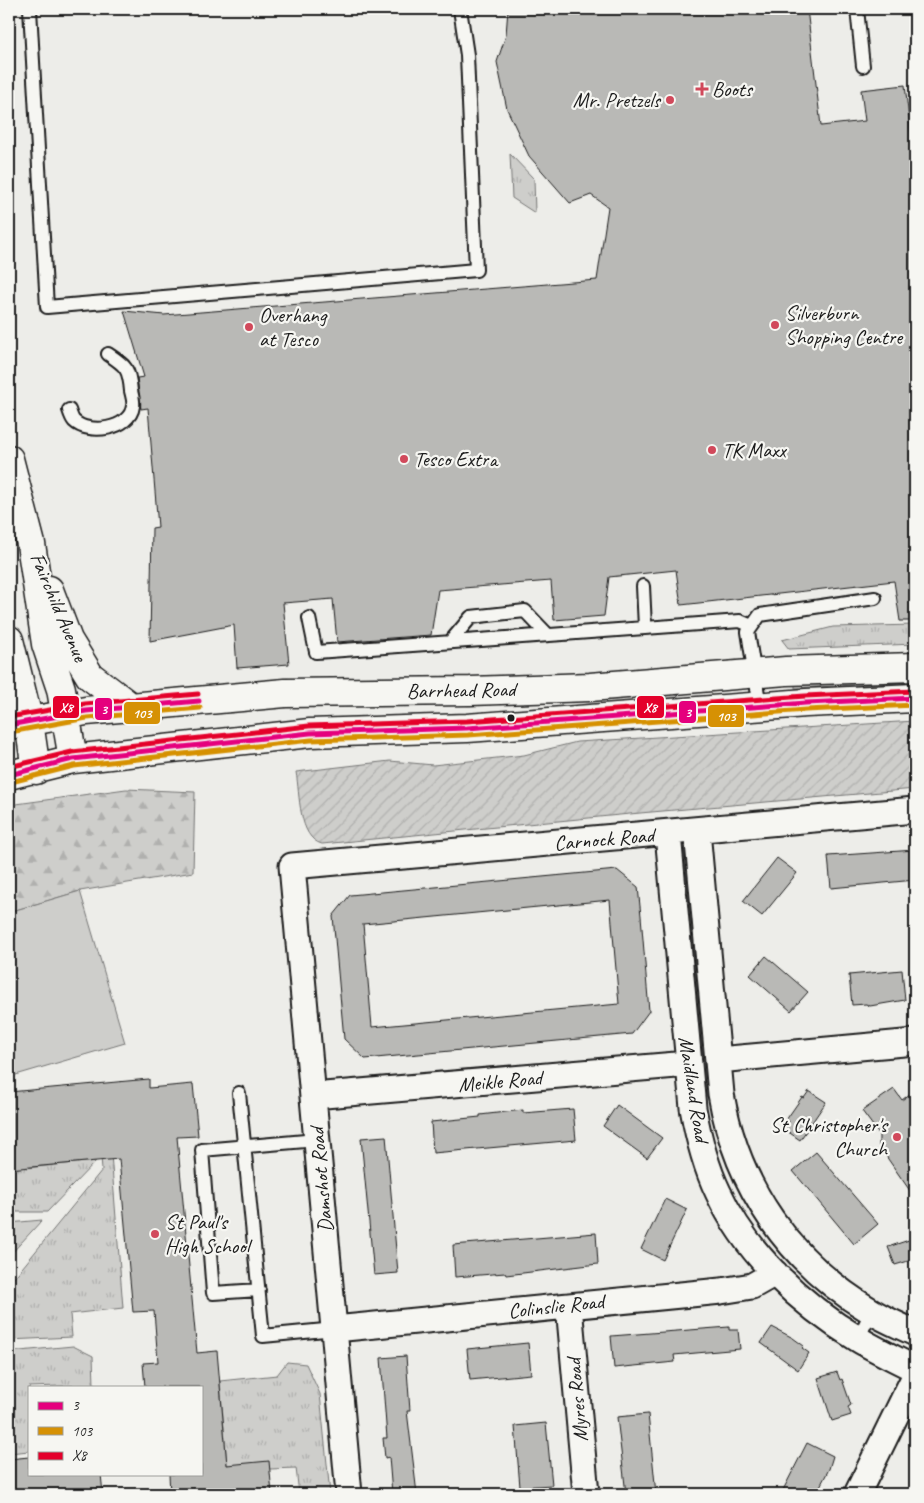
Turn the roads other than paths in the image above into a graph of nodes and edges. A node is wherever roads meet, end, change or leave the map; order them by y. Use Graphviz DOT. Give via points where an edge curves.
graph roads {
  1 [pos="30,9"];
  2 [pos="460,9"];
  3 [pos="857,9"];
  4 [pos="863,66"];
  5 [pos="108,354"];
  6 [pos="69,410"];
  7 [pos="9,459"];
  8 [pos="31,544"];
  9 [pos="643,586"];
  10 [pos="875,598"];
  11 [pos="309,618"];
  12 [pos="752,626"];
  13 [pos="646,627"];
  14 [pos="547,634"];
  15 [pos="9,640"];
  16 [pos="450,642"];
  17 [pos="915,667"];
  18 [pos="756,675"];
  19 [pos="915,698"];
  20 [pos="760,707"];
  21 [pos="132,708"];
  22 [pos="65,715"];
  23 [pos="19,724"];
  24 [pos="73,759"];
  25 [pos="36,770"];
  26 [pos="9,775"];
  27 [pos="915,810"];
  28 [pos="697,831"];
  29 [pos="668,834"];
  30 [pos="292,866"];
  31 [pos="708,960"];
  32 [pos="678,963"];
  33 [pos="915,1042"];
  34 [pos="718,1060"];
  35 [pos="688,1064"];
  36 [pos="239,1093"];
  37 [pos="313,1096"];
  38 [pos="317,1140"];
  39 [pos="244,1146"];
  40 [pos="748,1178"];
  41 [pos="717,1190"];
  42 [pos="775,1273"];
  43 [pos="259,1290"];
  44 [pos="568,1306"];
  45 [pos="871,1312"];
  46 [pos="334,1329"];
  47 [pos="915,1333"];
  48 [pos="858,1339"];
  49 [pos="915,1369"];
  50 [pos="915,1376"];
  51 [pos="349,1494"];
  52 [pos="586,1494"];
  53 [pos="857,1494"];
  1 -- 2 [label="lane" via="47,307 476,270 467,55"];
  3 -- 4 [label="lane"];
  5 -- 6 [label="lane" via="126,366 130,376 133,407 130,414 122,422 109,427 88,429 74,421"];
  7 -- 8 [label="main road, Fairchild Avenue"];
  8 -- 21 [label="main road, Fairchild Avenue" via="76,654 90,676"];
  8 -- 22 [label="main road, Fairchild Avenue" via="46,644"];
  9 -- 13 [label="lane"];
  10 -- 12 [label="lane" via="760,615"];
  11 -- 16 [label="lane" via="316,652"];
  12 -- 13 [label="lane" via="740,621"];
  12 -- 18 [label="lane" via="748,632"];
  13 -- 14 [label="lane"];
  14 -- 16 [label="lane"];
  14 -- 16 [label="lane" via="524,611 471,617"];
  15 -- 23 [label="main road"];
  17 -- 18 [label="main road, Barrhead Road"];
  18 -- 20 [label="lane"];
  18 -- 21 [label="main road, Barrhead Road" via="550,688 285,693"];
  19 -- 20 [label="main road, Barrhead Road"];
  20 -- 24 [label="main road, Barrhead Road" via="468,728 310,733"];
  21 -- 22 [label="main road, Barrhead Road"];
  22 -- 23 [label="main road, Barrhead Road"];
  22 -- 24 [label="main road, Fairchild Avenue"];
  23 -- 25 [label="main road"];
  24 -- 25 [label="main road, Barrhead Road"];
  25 -- 26 [label="main road, Barrhead Road"];
  27 -- 28 [label="street, Carnock Road"];
  28 -- 29 [label="street, Carnock Road"];
  28 -- 31 [label="street, Maidland Road"];
  29 -- 30 [label="street, Carnock Road"];
  29 -- 32 [label="street, Maidland Road"];
  30 -- 37 [label="street, Damshot Road"];
  31 -- 32 [label="street"];
  31 -- 34 [label="street, Maidland Road"];
  32 -- 35 [label="street, Maidland Road"];
  33 -- 34 [label="street"];
  34 -- 40 [label="street, Maidland Road" via="726,1120"];
  35 -- 37 [label="street, Meikle Road"];
  35 -- 41 [label="street, Maidland Road" via="699,1138"];
  36 -- 39 [label="lane"];
  37 -- 38 [label="street, Damshot Road"];
  38 -- 39 [label="lane"];
  38 -- 46 [label="street, Damshot Road"];
  39 -- 43 [label="lane"];
  39 -- 43 [label="lane" via="202,1150 213,1293"];
  40 -- 41 [label="street"];
  40 -- 45 [label="street, Maidland Road" via="764,1210 792,1248 837,1288"];
  41 -- 42 [label="street, Maidland Road" via="744,1235"];
  42 -- 44 [label="street, Colinslie Road" via="752,1286"];
  42 -- 48 [label="street, Maidland Road"];
  43 -- 46 [label="lane" via="263,1336"];
  44 -- 46 [label="street, Colinslie Road"];
  44 -- 52 [label="street, Myres Road"];
  45 -- 47 [label="street, Maidland Road"];
  45 -- 48 [label="lane"];
  46 -- 51 [label="street, Damshot Road"];
  48 -- 49 [label="street, Maidland Road"];
  50 -- 53 [label="street"];
}
